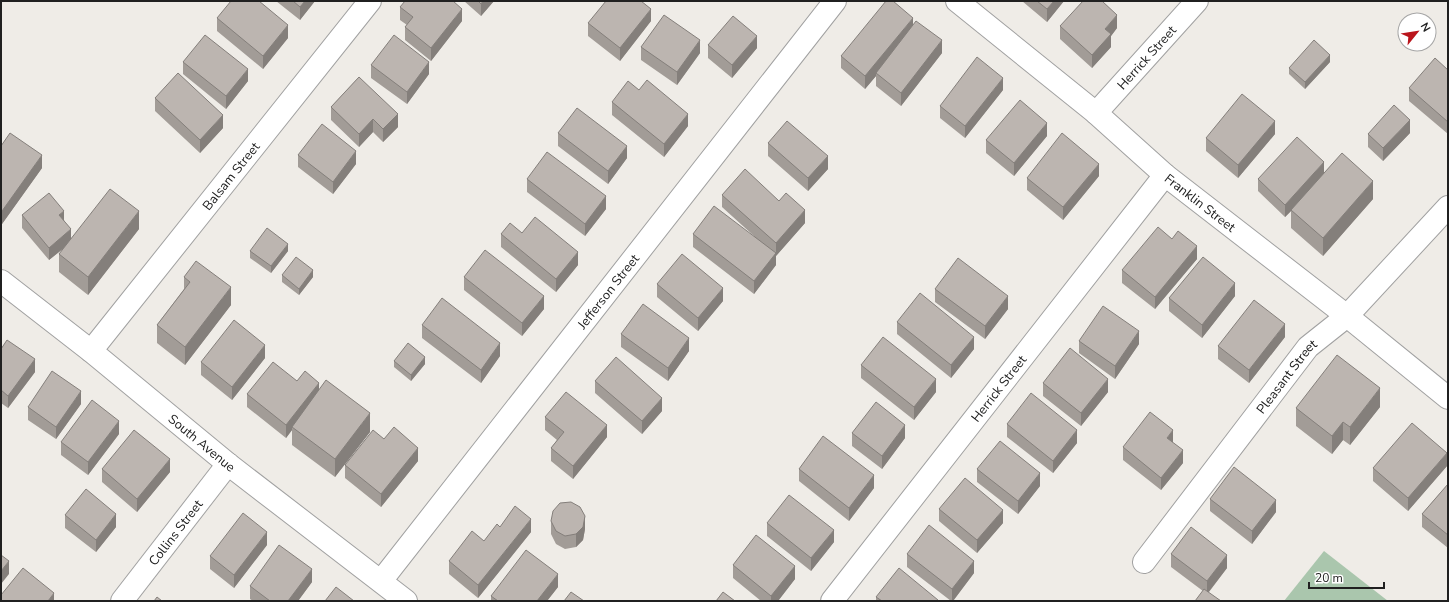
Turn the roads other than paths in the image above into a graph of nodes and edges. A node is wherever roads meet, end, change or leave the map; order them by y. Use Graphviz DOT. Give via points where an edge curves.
graph roads {
  1 [pos="370,1"];
  2 [pos="835,1"];
  3 [pos="957,1"];
  4 [pos="1197,1"];
  5 [pos="1096,113"];
  6 [pos="1165,175"];
  7 [pos="1448,207"];
  8 [pos="1,281"];
  9 [pos="1347,316"];
  10 [pos="91,351"];
  11 [pos="1448,398"];
  12 [pos="228,464"];
  13 [pos="1144,562"];
  14 [pos="381,581"];
  15 [pos="122,601"];
  16 [pos="406,601"];
  17 [pos="832,601"];
  1 -- 10 [label="street, Balsam Street"];
  2 -- 14 [label="street, Jefferson Street"];
  3 -- 5 [label="street, Franklin Street"];
  4 -- 5 [label="street, Herrick Street"];
  5 -- 6 [label="street, Franklin Street"];
  6 -- 9 [label="street, Franklin Street"];
  6 -- 17 [label="street, Herrick Street"];
  7 -- 9 [label="street, Pleasant Street"];
  8 -- 10 [label="street, South Avenue"];
  9 -- 11 [label="street, Franklin Street"];
  9 -- 13 [label="street, Pleasant Street" via="1308,347"];
  10 -- 12 [label="street, South Avenue"];
  12 -- 14 [label="street, South Avenue"];
  12 -- 15 [label="street, Collins Street"];
  14 -- 16 [label="street, South Avenue"];
}
